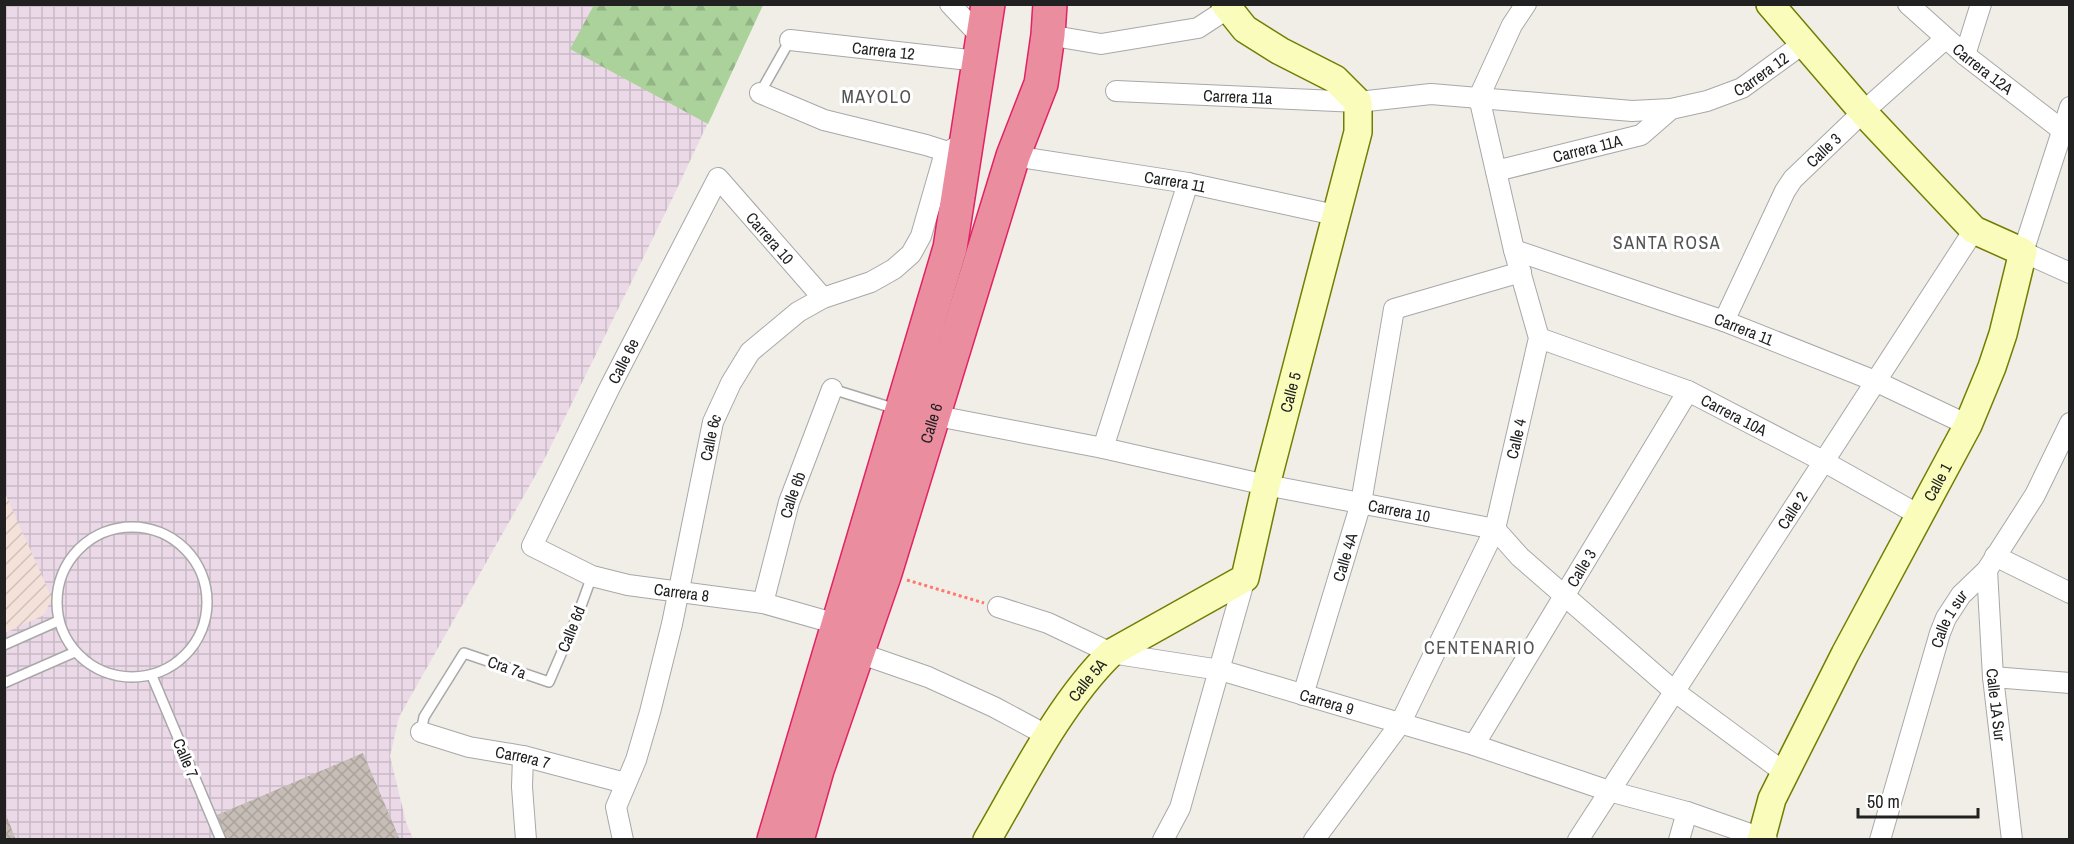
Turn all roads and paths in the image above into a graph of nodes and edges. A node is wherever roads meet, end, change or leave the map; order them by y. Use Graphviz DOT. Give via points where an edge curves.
graph roads {
  1 [pos="950,4"];
  2 [pos="988,4"];
  3 [pos="1526,4"];
  4 [pos="1770,4"];
  5 [pos="1908,4"];
  6 [pos="1981,4"];
  7 [pos="1226,7"];
  8 [pos="1049,20"];
  9 [pos="1945,39"];
  10 [pos="790,40"];
  11 [pos="1804,43"];
  12 [pos="981,50"];
  13 [pos="1965,55"];
  14 [pos="1116,91"];
  15 [pos="760,93"];
  16 [pos="1479,98"];
  17 [pos="1358,102"];
  18 [pos="2070,107"];
  19 [pos="1671,110"];
  20 [pos="1863,112"];
  21 [pos="2062,130"];
  22 [pos="957,149"];
  23 [pos="1013,156"];
  24 [pos="1496,171"];
  25 [pos="717,178"];
  26 [pos="1188,183"];
  27 [pos="1335,215"];
  28 [pos="1974,230"];
  29 [pos="1514,250"];
  30 [pos="2023,252"];
  31 [pos="1521,272"];
  32 [pos="2070,273"];
  33 [pos="823,298"];
  34 [pos="1724,321"];
  35 [pos="1539,338"];
  36 [pos="1875,381"];
  37 [pos="832,389"];
  38 [pos="1689,391"];
  39 [pos="917,413"];
  40 [pos="2070,423"];
  41 [pos="1968,425"];
  42 [pos="1103,448"];
  43 [pos="1823,461"];
  44 [pos="1266,485"];
  45 [pos="1361,503"];
  46 [pos="1919,515"];
  47 [pos="1495,529"];
  48 [pos="532,546"];
  49 [pos="1991,563"];
  50 [pos="885,573"];
  51 [pos="592,576"];
  52 [pos="1245,578"];
  53 [pos="679,591"];
  54 [pos="2070,593"];
  55 [pos="1564,596"];
  56 [pos="763,603"];
  57 [pos="998,607"];
  58 [pos="58,621"];
  59 [pos="837,624"];
  60 [pos="4,645"];
  61 [pos="75,652"];
  62 [pos="859,653"];
  63 [pos="1111,653"];
  64 [pos="1220,670"];
  65 [pos="152,676"];
  66 [pos="1993,677"];
  67 [pos="549,682"];
  68 [pos="4,683"];
  69 [pos="2070,683"];
  70 [pos="1674,691"];
  71 [pos="1303,695"];
  72 [pos="1400,724"];
  73 [pos="421,732"];
  74 [pos="1048,736"];
  75 [pos="1474,745"];
  76 [pos="523,756"];
  77 [pos="1785,772"];
  78 [pos="625,783"];
  79 [pos="1609,791"];
  80 [pos="1687,812"];
  81 [pos="1763,839"];
  82 [pos="221,840"];
  83 [pos="525,840"];
  84 [pos="623,840"];
  85 [pos="774,840"];
  86 [pos="797,840"];
  87 [pos="987,840"];
  88 [pos="1163,840"];
  89 [pos="1314,840"];
  90 [pos="1578,840"];
  91 [pos="1679,840"];
  92 [pos="1880,840"];
  93 [pos="2012,840"];
  1 -- 12 [label="street"];
  2 -- 12 [label="highway, Calle 6"];
  3 -- 16 [label="street" via="1512,25"];
  4 -- 11 [label="main road"];
  5 -- 9 [label="street, Carrera 12A"];
  6 -- 13 [label="street"];
  7 -- 8 [label="street" via="1198,27 1101,44"];
  7 -- 17 [label="main road" via="1245,29 1335,79"];
  8 -- 23 [label="highway, Calle 6" via="1041,84"];
  9 -- 13 [label="street, Carrera 12A"];
  9 -- 20 [label="street, Calle 3"];
  10 -- 12 [label="street, Carrera 12"];
  10 -- 15 [label="lane"];
  11 -- 19 [label="street, Carrera 12" via="1742,88"];
  11 -- 20 [label="main road, Carrera 12"];
  12 -- 22 [label="highway, Calle 6"];
  13 -- 21 [label="street, Carrera 12A"];
  14 -- 17 [label="street, Carrera 11a"];
  15 -- 22 [label="street" via="824,120"];
  16 -- 17 [label="street, Carrera 12" via="1431,93"];
  16 -- 19 [label="street, Carrera 12" via="1632,111"];
  16 -- 24 [label="street, Calle 4"];
  17 -- 27 [label="main road, Calle 5" via="1358,132"];
  18 -- 21 [label="street, Calle 1"];
  19 -- 24 [label="street, Carrera 11A" via="1641,135"];
  20 -- 28 [label="main road, Carrera 12"];
  20 -- 34 [label="street, Calle 3" via="1785,191"];
  21 -- 30 [label="street, Calle 1"];
  22 -- 23 [label="highway" via="988,157"];
  22 -- 33 [label="street, Calle 6c" via="944,156 921,236 911,254 871,282"];
  22 -- 39 [label="highway, Calle 6" via="950,248"];
  23 -- 26 [label="street, Carrera 11"];
  23 -- 39 [label="highway, Calle 6"];
  24 -- 29 [label="street, Calle 4"];
  25 -- 33 [label="street, Carrera 10"];
  25 -- 48 [label="street, Calle 6e"];
  26 -- 27 [label="street, Carrera 11"];
  26 -- 42 [label="street"];
  27 -- 44 [label="main road, Calle 5"];
  28 -- 30 [label="main road, Carrera 12"];
  28 -- 36 [label="street, Calle 2"];
  29 -- 31 [label="street, Calle 4"];
  29 -- 34 [label="street, Carrera 11"];
  30 -- 32 [label="street, Carrera 12"];
  30 -- 41 [label="main road, Calle 1" via="1992,367"];
  31 -- 35 [label="street, Calle 4"];
  31 -- 45 [label="street, Calle 4A" via="1394,309"];
  33 -- 53 [label="street, Calle 6c" via="798,312 750,351 731,383 713,422"];
  34 -- 36 [label="street, Carrera 11"];
  35 -- 38 [label="street, Carrera 10A"];
  35 -- 47 [label="street, Calle 4"];
  36 -- 41 [label="street, Carrera 11"];
  36 -- 43 [label="street, Calle 2"];
  37 -- 39 [label="lane"];
  37 -- 56 [label="street, Calle 6b" via="789,502"];
  38 -- 43 [label="street, Carrera 10A"];
  38 -- 55 [label="street, Calle 3"];
  39 -- 42 [label="street, Carrera 10"];
  39 -- 50 [label="highway, Calle 6"];
  39 -- 59 [label="highway, Calle 6"];
  40 -- 49 [label="street, Calle 1 sur" via="2035,495"];
  41 -- 46 [label="main road, Calle 1"];
  42 -- 44 [label="street, Carrera 10"];
  43 -- 46 [label="street, Carrera 10A"];
  43 -- 70 [label="street, Calle 2"];
  44 -- 45 [label="street, Carrera 10"];
  44 -- 52 [label="main road, Calle 5"];
  45 -- 47 [label="street, Carrera 10"];
  45 -- 71 [label="street, Calle 4A"];
  46 -- 77 [label="main road, Calle 1"];
  47 -- 55 [label="street"];
  47 -- 72 [label="street, Calle 4"];
  48 -- 51 [label="street, Carrera 8"];
  49 -- 54 [label="street"];
  49 -- 66 [label="street, Calle 1A Sur"];
  49 -- 92 [label="street, Calle 1 sur" via="1946,618"];
  50 -- 57 [label="path"];
  50 -- 62 [label="highway, Calle 6"];
  51 -- 53 [label="street, Carrera 8"];
  51 -- 67 [label="lane, Calle 6d"];
  52 -- 63 [label="main road, Calle 5A"];
  52 -- 64 [label="street, Calle 5"];
  53 -- 56 [label="street, Carrera 8"];
  53 -- 78 [label="street, Calle 6c" via="650,712"];
  55 -- 70 [label="street"];
  55 -- 75 [label="street, Calle 3"];
  56 -- 59 [label="street, Carrera 8"];
  57 -- 63 [label="street, Carrera 9" via="1048,623"];
  58 -- 60 [label="lane"];
  58 -- 61 [label="lane"];
  58 -- 65 [label="lane" via="56,590 65,564 83,543 107,529 134,525 160,531 183,546 200,568 207,595 205,622 194,647 174,666"];
  59 -- 85 [label="highway, Calle 6"];
  61 -- 65 [label="lane" via="104,673 128,678"];
  61 -- 68 [label="lane"];
  62 -- 74 [label="street" via="928,677"];
  62 -- 86 [label="highway, Calle 6" via="817,770"];
  63 -- 64 [label="street, Carrera 9"];
  63 -- 74 [label="main road, Calle 5A" via="1082,685"];
  64 -- 71 [label="street, Carrera 9"];
  64 -- 88 [label="street, Calle 5" via="1180,808"];
  65 -- 82 [label="lane, Calle 7"];
  66 -- 69 [label="street"];
  66 -- 93 [label="street, Calle 1A Sur"];
  67 -- 73 [label="lane, Cra 7a" via="464,653 424,717"];
  70 -- 77 [label="street"];
  70 -- 79 [label="street, Calle 2"];
  71 -- 72 [label="street, Carrera 9"];
  72 -- 75 [label="street, Carrera 9"];
  72 -- 89 [label="street, Calle 4"];
  73 -- 76 [label="street, Carrera 7" via="469,747"];
  74 -- 87 [label="main road, Calle 5A"];
  75 -- 79 [label="street, Carrera 9"];
  76 -- 78 [label="street, Carrera 7"];
  76 -- 83 [label="street"];
  77 -- 81 [label="main road, Calle 1" via="1772,799"];
  78 -- 84 [label="street, Calle 6c" via="616,807"];
  79 -- 80 [label="street, Carrera 9"];
  79 -- 90 [label="street, Calle 2"];
  80 -- 81 [label="street, Carrera 9"];
  80 -- 91 [label="street"];
}
